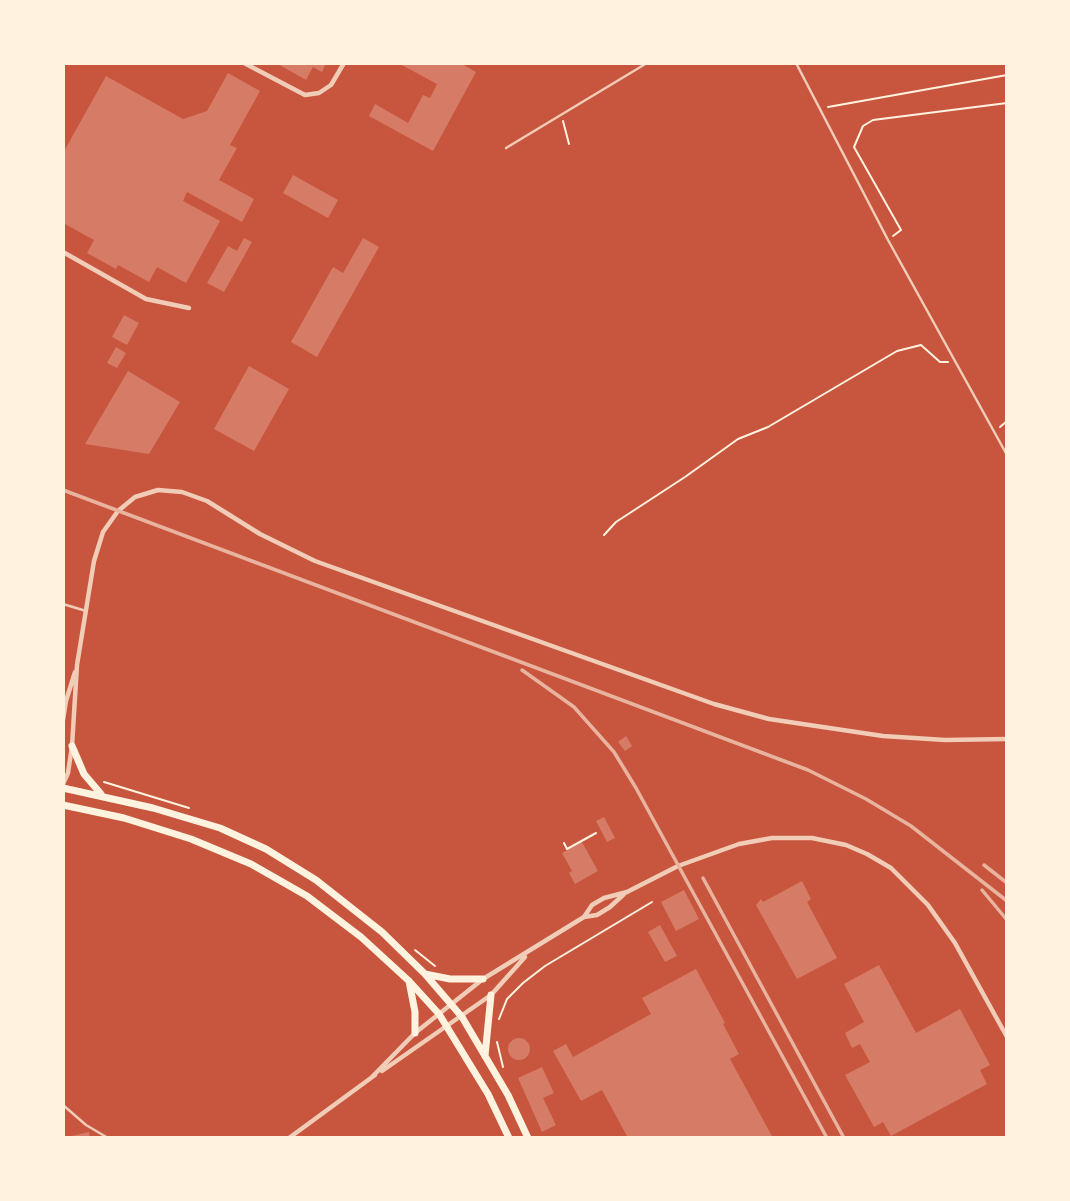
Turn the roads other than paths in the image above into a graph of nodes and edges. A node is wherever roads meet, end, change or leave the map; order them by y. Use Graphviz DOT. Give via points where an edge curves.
graph roads {
  1 [pos="244,63"];
  2 [pos="344,63"];
  3 [pos="647,63"];
  4 [pos="796,63"];
  5 [pos="506,148"];
  6 [pos="63,252"];
  7 [pos="189,308"];
  8 [pos="1007,455"];
  9 [pos="63,604"];
  10 [pos="86,611"];
  11 [pos="77,665"];
  12 [pos="63,720"];
  13 [pos="1007,739"];
  14 [pos="72,746"];
  15 [pos="63,786"];
  16 [pos="101,795"];
  17 [pos="63,805"];
  18 [pos="627,892"];
  19 [pos="584,917"];
  20 [pos="527,953"];
  21 [pos="425,974"];
  22 [pos="483,979"];
  23 [pos="409,981"];
  24 [pos="491,995"];
  25 [pos="452,1003"];
  26 [pos="439,1014"];
  27 [pos="463,1017"];
  28 [pos="447,1026"];
  29 [pos="415,1033"];
  30 [pos="1007,1037"];
  31 [pos="485,1056"];
  32 [pos="372,1077"];
  33 [pos="63,1105"];
  34 [pos="108,1138"];
  35 [pos="289,1138"];
  36 [pos="509,1138"];
  37 [pos="528,1138"];
  1 -- 2 [label="street" via="305,95 331,85"];
  3 -- 5 [label="lane"];
  4 -- 8 [label="lane"];
  6 -- 7 [label="street" via="146,299"];
  9 -- 10 [label="lane"];
  10 -- 11 [label="street"];
  10 -- 13 [label="street" via="103,532 118,511 135,497 158,490 182,492 207,501 315,561 713,704 769,719 871,735"];
  11 -- 12 [label="street"];
  11 -- 14 [label="street"];
  14 -- 15 [label="street"];
  14 -- 16 [label="main road" via="83,774"];
  15 -- 16 [label="main road"];
  16 -- 21 [label="main road" via="220,828 265,849 316,880"];
  17 -- 23 [label="main road" via="191,839 251,864 307,896"];
  18 -- 19 [label="street" via="597,915"];
  18 -- 19 [label="street" via="604,898"];
  18 -- 30 [label="street" via="678,866 739,844 812,838 846,845 891,868 929,905"];
  19 -- 20 [label="street"];
  20 -- 22 [label="street"];
  20 -- 24 [label="street"];
  21 -- 22 [label="main road"];
  21 -- 25 [label="main road"];
  22 -- 25 [label="street"];
  23 -- 26 [label="main road"];
  23 -- 29 [label="main road"];
  24 -- 27 [label="street"];
  24 -- 31 [label="main road"];
  25 -- 26 [label="street"];
  25 -- 27 [label="main road"];
  26 -- 28 [label="main road"];
  26 -- 29 [label="street"];
  27 -- 28 [label="street"];
  27 -- 31 [label="main road"];
  28 -- 32 [label="street"];
  28 -- 36 [label="main road"];
  29 -- 32 [label="street"];
  31 -- 37 [label="main road"];
  32 -- 35 [label="street"];
  33 -- 34 [label="lane"];
}
